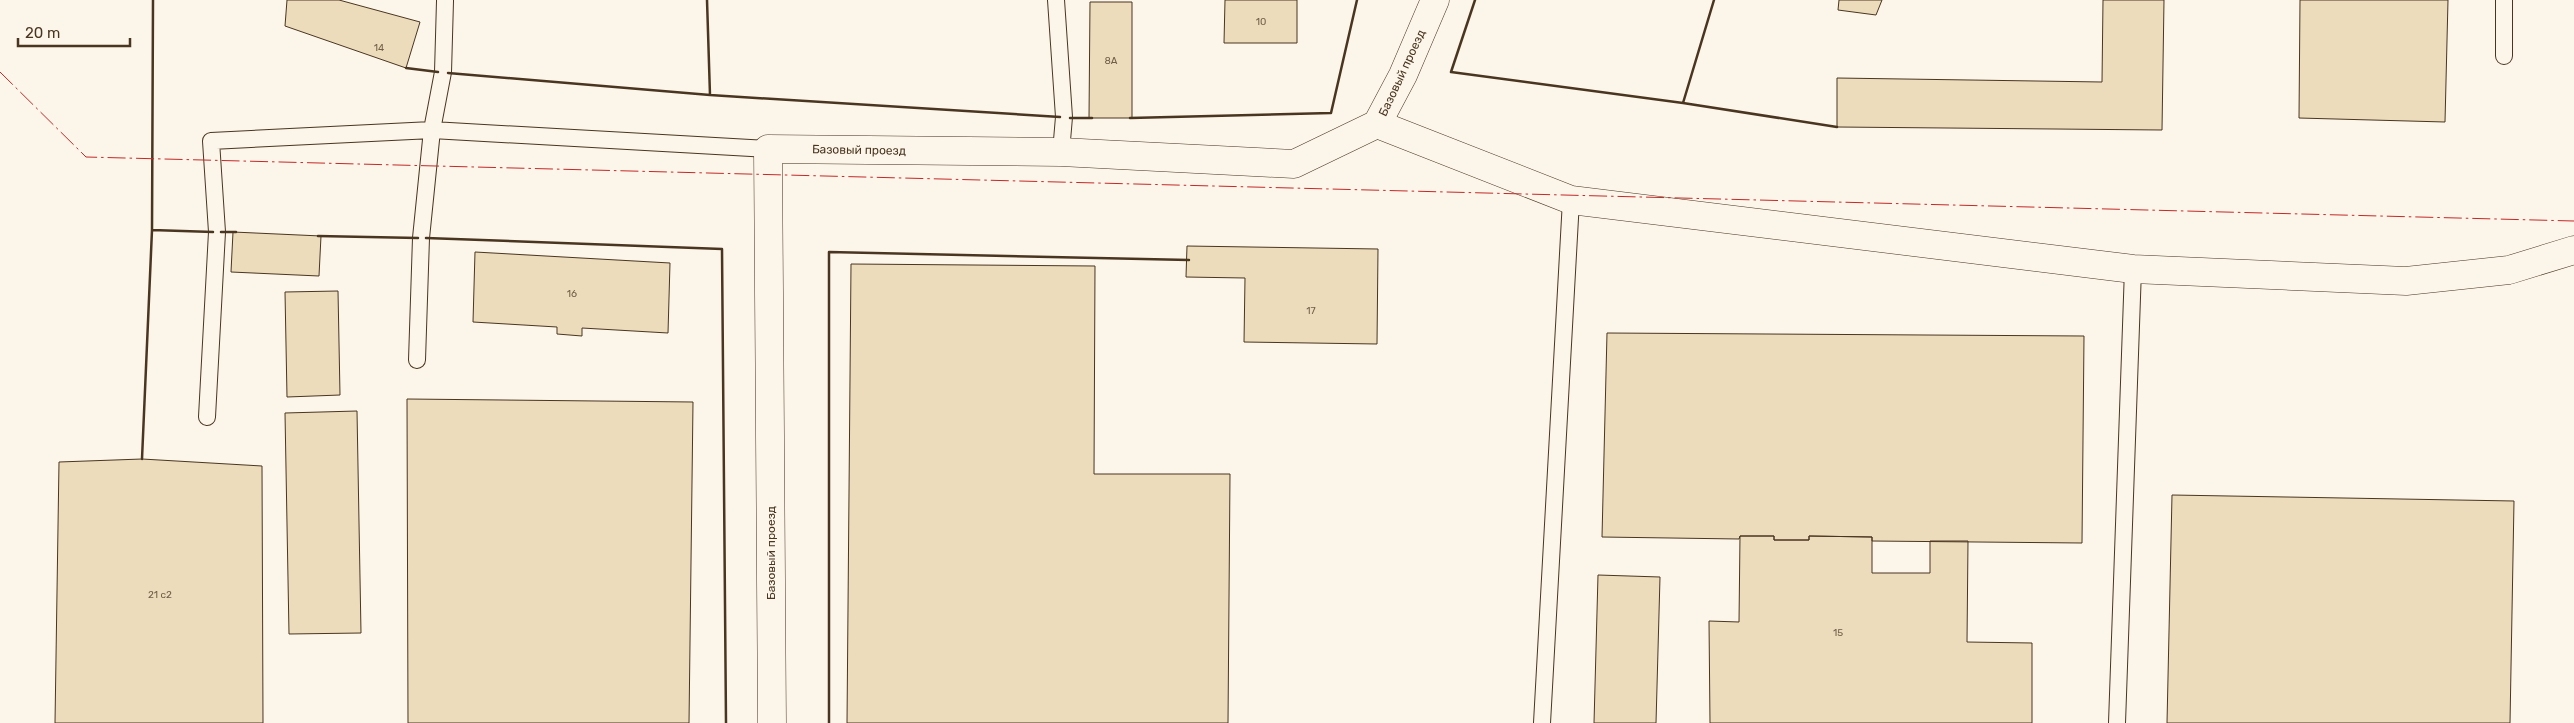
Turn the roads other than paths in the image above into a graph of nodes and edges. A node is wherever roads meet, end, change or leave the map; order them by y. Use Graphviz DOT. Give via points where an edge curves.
graph roads {
  1 [pos="445,0"];
  2 [pos="1056,0"];
  3 [pos="1435,0"];
  4 [pos="2504,0"];
  5 [pos="2504,56"];
  6 [pos="1377,124"];
  7 [pos="432,130"];
  8 [pos="768,149"];
  9 [pos="1060,152"];
  10 [pos="1571,200"];
  11 [pos="2574,250"];
  12 [pos="2133,269"];
  13 [pos="417,360"];
  14 [pos="207,417"];
  15 [pos="772,723"];
  16 [pos="1542,723"];
  17 [pos="2117,723"];
  1 -- 7 [label="lane" via="443,72"];
  2 -- 9 [label="lane" via="1064,117"];
  3 -- 6 [label="street, Базовый проезд" via="1403,76"];
  4 -- 5 [label="lane"];
  6 -- 9 [label="street, Базовый проезд" via="1294,164"];
  6 -- 10 [label="street"];
  7 -- 8 [label="lane"];
  7 -- 13 [label="lane" via="421,238"];
  7 -- 14 [label="lane" via="211,141 217,232"];
  8 -- 9 [label="street, Базовый проезд"];
  8 -- 15 [label="street, Базовый проезд"];
  10 -- 12 [label="street"];
  10 -- 16 [label="lane"];
  11 -- 12 [label="street" via="2509,270 2406,281"];
  12 -- 17 [label="lane"];
}
